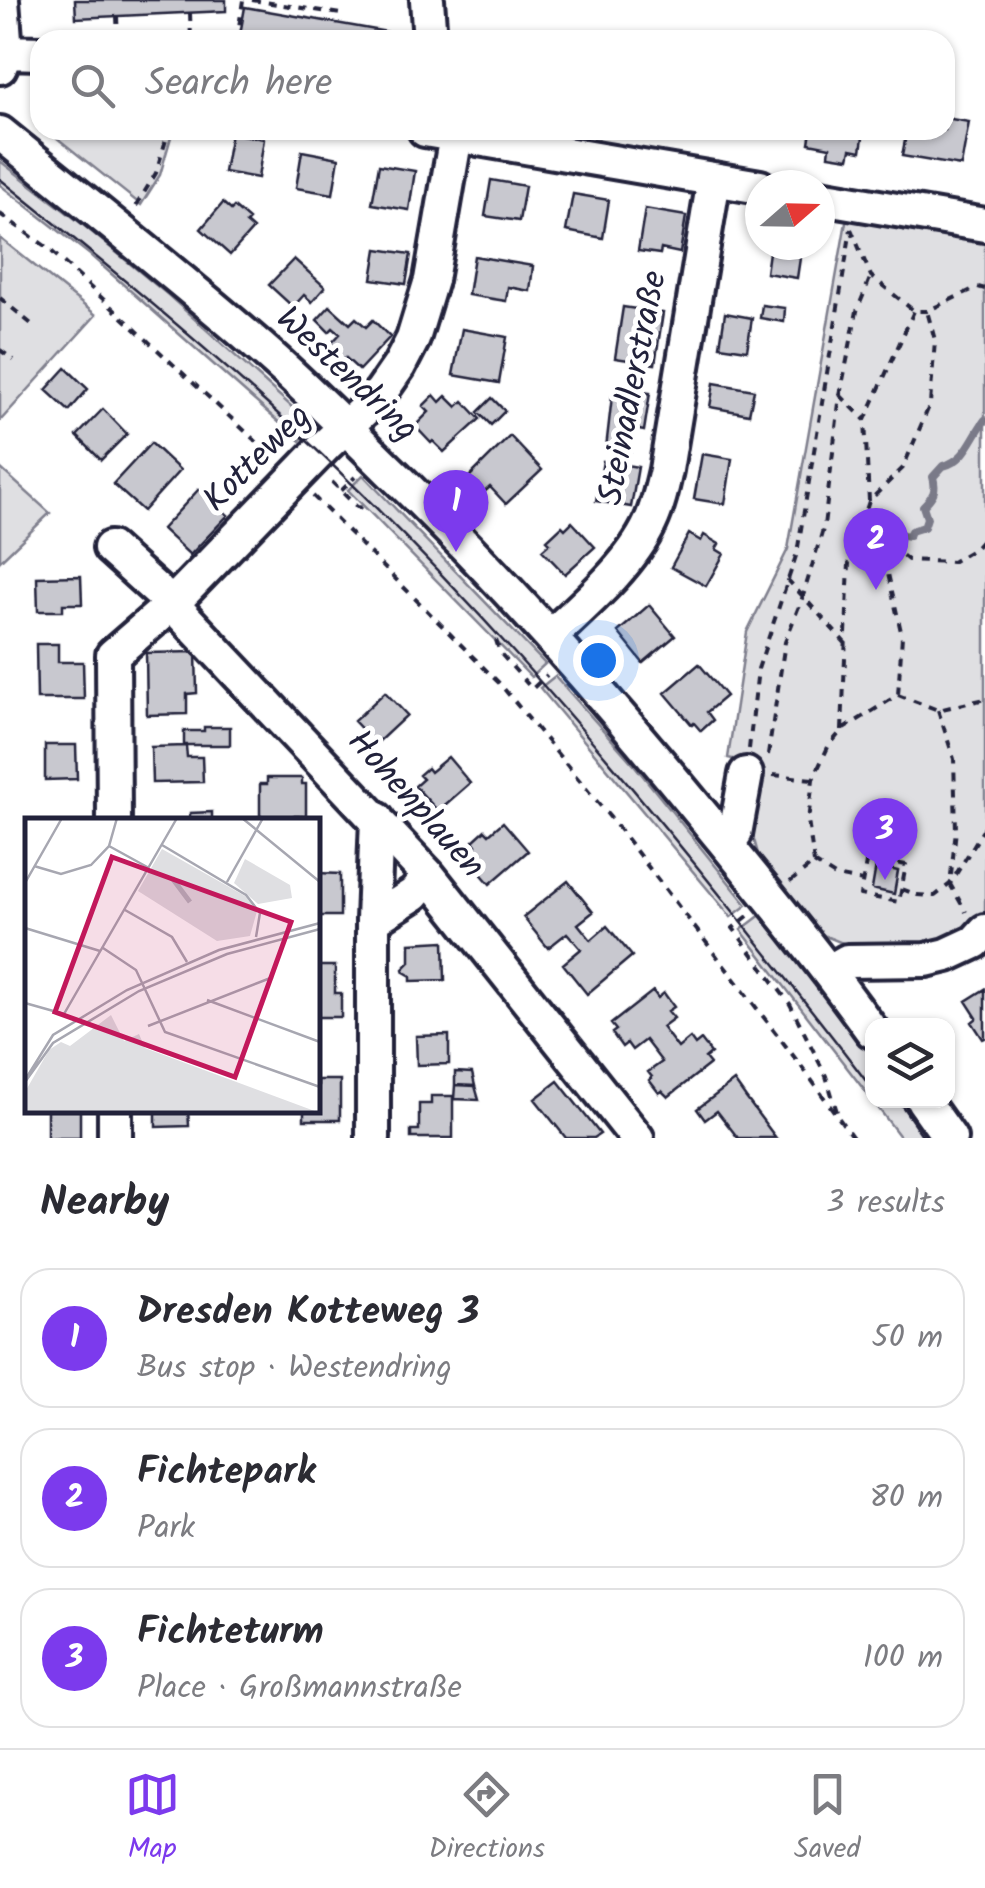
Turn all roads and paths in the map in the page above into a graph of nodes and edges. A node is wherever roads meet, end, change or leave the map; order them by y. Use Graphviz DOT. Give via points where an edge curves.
graph roads {
  1 [pos="2,0"];
  2 [pos="243,0"];
  3 [pos="252,0"];
  4 [pos="427,0"];
  5 [pos="190,13"];
  6 [pos="341,14"];
  7 [pos="116,16"];
  8 [pos="117,30"];
  9 [pos="191,30"];
  10 [pos="238,30"];
  11 [pos="429,30"];
  12 [pos="30,55"];
  13 [pos="3,60"];
  14 [pos="0,133"];
  15 [pos="166,140"];
  16 [pos="438,140"];
  17 [pos="485,140"];
  18 [pos="714,179"];
  19 [pos="745,184"];
  20 [pos="835,201"];
  21 [pos="136,206"];
  22 [pos="0,214"];
  23 [pos="985,226"];
  24 [pos="871,276"];
  25 [pos="985,289"];
  26 [pos="0,298"];
  27 [pos="914,311"];
  28 [pos="927,312"];
  29 [pos="35,327"];
  30 [pos="0,350"];
  31 [pos="14,360"];
  32 [pos="840,395"];
  33 [pos="865,420"];
  34 [pos="346,427"];
  35 [pos="295,477"];
  36 [pos="341,491"];
  37 [pos="868,501"];
  38 [pos="366,508"];
  39 [pos="866,514"];
  40 [pos="876,534"];
  41 [pos="985,537"];
  42 [pos="110,548"];
  43 [pos="788,579"];
  44 [pos="803,596"];
  45 [pos="172,604"];
  46 [pos="496,640"];
  47 [pos="847,645"];
  48 [pos="552,652"];
  49 [pos="898,695"];
  50 [pos="985,699"];
  51 [pos="938,710"];
  52 [pos="842,730"];
  53 [pos="760,768"];
  54 [pos="813,780"];
  55 [pos="114,818"];
  56 [pos="377,819"];
  57 [pos="985,827"];
  58 [pos="726,844"];
  59 [pos="430,876"];
  60 [pos="863,880"];
  61 [pos="950,884"];
  62 [pos="902,888"];
  63 [pos="373,920"];
  64 [pos="978,926"];
  65 [pos="733,928"];
  66 [pos="828,972"];
  67 [pos="865,1022"];
  68 [pos="929,1108"];
  69 [pos="840,1119"];
  70 [pos="373,1138"];
  71 [pos="637,1138"];
  72 [pos="853,1138"];
  73 [pos="950,1138"];
  1 -- 13 [label="street"];
  2 -- 10 [label="path"];
  3 -- 6 [label="path"];
  4 -- 11 [label="street"];
  5 -- 9 [label="path"];
  7 -- 8 [label="path"];
  12 -- 13 [label="street"];
  14 -- 34 [label="street, Westendring" via="269,355"];
  15 -- 21 [label="path"];
  16 -- 34 [label="street, Kotteweg" via="431,280 412,340 381,392"];
  17 -- 18 [label="street"];
  18 -- 19 [label="street"];
  18 -- 48 [label="street, Steinadlerstraße" via="660,498 634,550 583,605"];
  20 -- 23 [label="street"];
  22 -- 35 [label="path" via="48,248"];
  24 -- 27 [label="path"];
  24 -- 32 [label="path"];
  24 -- 43 [label="path" via="851,229"];
  25 -- 28 [label="path"];
  26 -- 29 [label="path"];
  27 -- 28 [label="path"];
  27 -- 33 [label="path"];
  28 -- 37 [label="path" via="935,340 930,404 903,468"];
  30 -- 31 [label="path"];
  32 -- 33 [label="path"];
  32 -- 44 [label="path" via="824,526"];
  33 -- 37 [label="path"];
  34 -- 35 [label="street, Kotteweg"];
  34 -- 48 [label="street, Westendring" via="460,540"];
  35 -- 45 [label="street, Kotteweg"];
  35 -- 69 [label="path" via="500,684"];
  36 -- 38 [label="path"];
  37 -- 39 [label="path"];
  39 -- 40 [label="path"];
  39 -- 47 [label="path" via="849,563"];
  40 -- 41 [label="path" via="908,560 952,562"];
  40 -- 49 [label="path" via="902,636"];
  42 -- 45 [label="street, Hohenplauen"];
  43 -- 44 [label="path"];
  43 -- 53 [label="path" via="758,669"];
  44 -- 47 [label="path"];
  44 -- 53 [label="path" via="786,642"];
  45 -- 55 [label="street, Kotteweg" via="114,655"];
  45 -- 56 [label="street, Hohenplauen"];
  46 -- 48 [label="path" via="500,654 532,688"];
  47 -- 52 [label="path"];
  48 -- 58 [label="street, Westendring" via="613,708"];
  49 -- 51 [label="path"];
  49 -- 52 [label="path"];
  50 -- 51 [label="path"];
  51 -- 61 [label="path" via="954,758"];
  52 -- 54 [label="path"];
  53 -- 54 [label="path"];
  53 -- 58 [label="street"];
  54 -- 60 [label="path" via="808,822 814,863 836,876"];
  56 -- 59 [label="street, Hohenplauen"];
  56 -- 63 [label="street"];
  57 -- 61 [label="path"];
  58 -- 66 [label="street, Westendring"];
  59 -- 63 [label="street"];
  59 -- 71 [label="street, Hohenplauen"];
  60 -- 62 [label="path" via="860,895 899,902"];
  60 -- 62 [label="path" via="868,857 906,865"];
  61 -- 62 [label="path" via="935,896"];
  61 -- 64 [label="path"];
  63 -- 70 [label="street"];
  64 -- 66 [label="street" via="975,942 947,955 847,960"];
  65 -- 69 [label="path" via="790,1004"];
  66 -- 67 [label="street, Westendring"];
  68 -- 73 [label="street"];
  69 -- 72 [label="path"];
}
